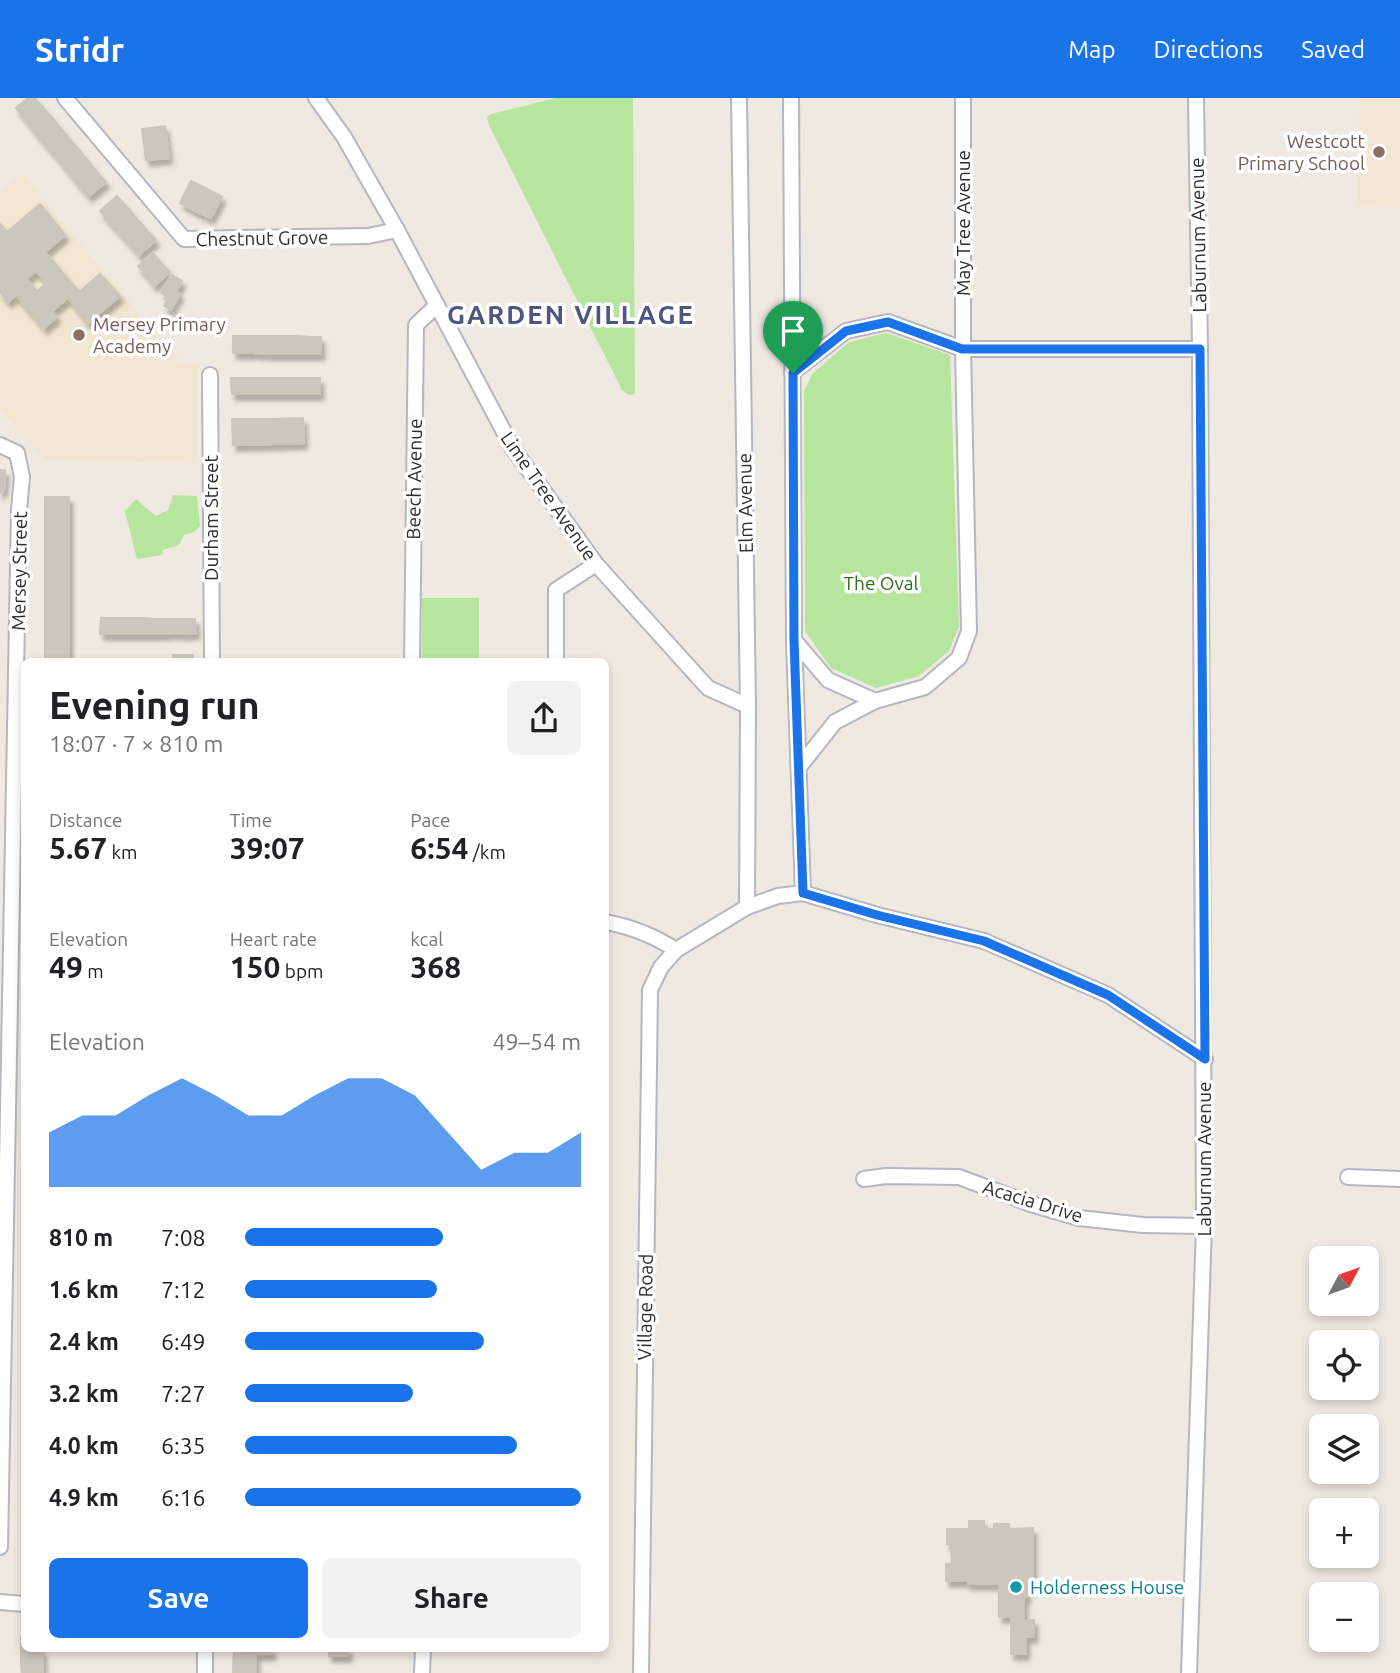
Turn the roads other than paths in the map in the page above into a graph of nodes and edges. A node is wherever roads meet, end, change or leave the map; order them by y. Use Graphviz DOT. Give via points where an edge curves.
graph roads {
  1 [pos="65,98"];
  2 [pos="316,98"];
  3 [pos="739,98"];
  4 [pos="791,98"];
  5 [pos="963,98"];
  6 [pos="1196,98"];
  7 [pos="397,230"];
  8 [pos="437,305"];
  9 [pos="962,349"];
  10 [pos="1200,349"];
  11 [pos="793,373"];
  12 [pos="210,375"];
  13 [pos="1,443"];
  14 [pos="596,564"];
  15 [pos="794,640"];
  16 [pos="212,658"];
  17 [pos="412,658"];
  18 [pos="556,658"];
  19 [pos="876,701"];
  20 [pos="748,706"];
  21 [pos="800,766"];
  22 [pos="803,893"];
  23 [pos="747,907"];
  24 [pos="609,923"];
  25 [pos="676,950"];
  26 [pos="6,988"];
  27 [pos="1205,1059"];
  28 [pos="1348,1177"];
  29 [pos="864,1179"];
  30 [pos="1400,1179"];
  31 [pos="1204,1226"];
  32 [pos="0,1547"];
  33 [pos="0,1602"];
  34 [pos="21,1604"];
  35 [pos="205,1652"];
  36 [pos="423,1652"];
  37 [pos="205,1673"];
  38 [pos="422,1673"];
  39 [pos="641,1673"];
  40 [pos="1189,1673"];
  1 -- 7 [label="street, Chestnut Grove" via="184,239 368,236"];
  2 -- 7 [label="street, Lime Tree Avenue"];
  3 -- 20 [label="street, Elm Avenue"];
  4 -- 11 [label="street"];
  5 -- 9 [label="street, May Tree Avenue"];
  6 -- 10 [label="street, Laburnum Avenue"];
  7 -- 8 [label="street, Lime Tree Avenue"];
  8 -- 14 [label="street, Lime Tree Avenue" via="512,447"];
  8 -- 17 [label="street, Beech Avenue" via="416,325"];
  9 -- 10 [label="street"];
  9 -- 11 [label="street" via="888,322 846,331"];
  9 -- 19 [label="street" via="969,631 959,658 925,687"];
  10 -- 27 [label="street, Laburnum Avenue"];
  11 -- 15 [label="street"];
  12 -- 16 [label="street, Durham Street"];
  13 -- 26 [label="street, Mersey Street" via="17,453 22,477"];
  14 -- 18 [label="street" via="556,590"];
  14 -- 20 [label="street, Lime Tree Avenue" via="708,688"];
  15 -- 19 [label="street" via="828,680"];
  15 -- 21 [label="street"];
  19 -- 21 [label="street" via="835,722"];
  20 -- 23 [label="street, Elm Avenue"];
  21 -- 22 [label="street"];
  22 -- 23 [label="street"];
  22 -- 27 [label="street" via="984,941 1108,995"];
  23 -- 25 [label="street"];
  24 -- 25 [label="street" via="637,928"];
  25 -- 39 [label="street, Village Road" via="650,990"];
  26 -- 32 [label="street, Mersey Street"];
  27 -- 31 [label="street, Laburnum Avenue"];
  28 -- 30 [label="street"];
  29 -- 31 [label="street, Acacia Drive" via="959,1177 1079,1218"];
  31 -- 40 [label="street, Laburnum Avenue"];
  33 -- 34 [label="street"];
  35 -- 37 [label="street"];
  36 -- 38 [label="street"];
}
